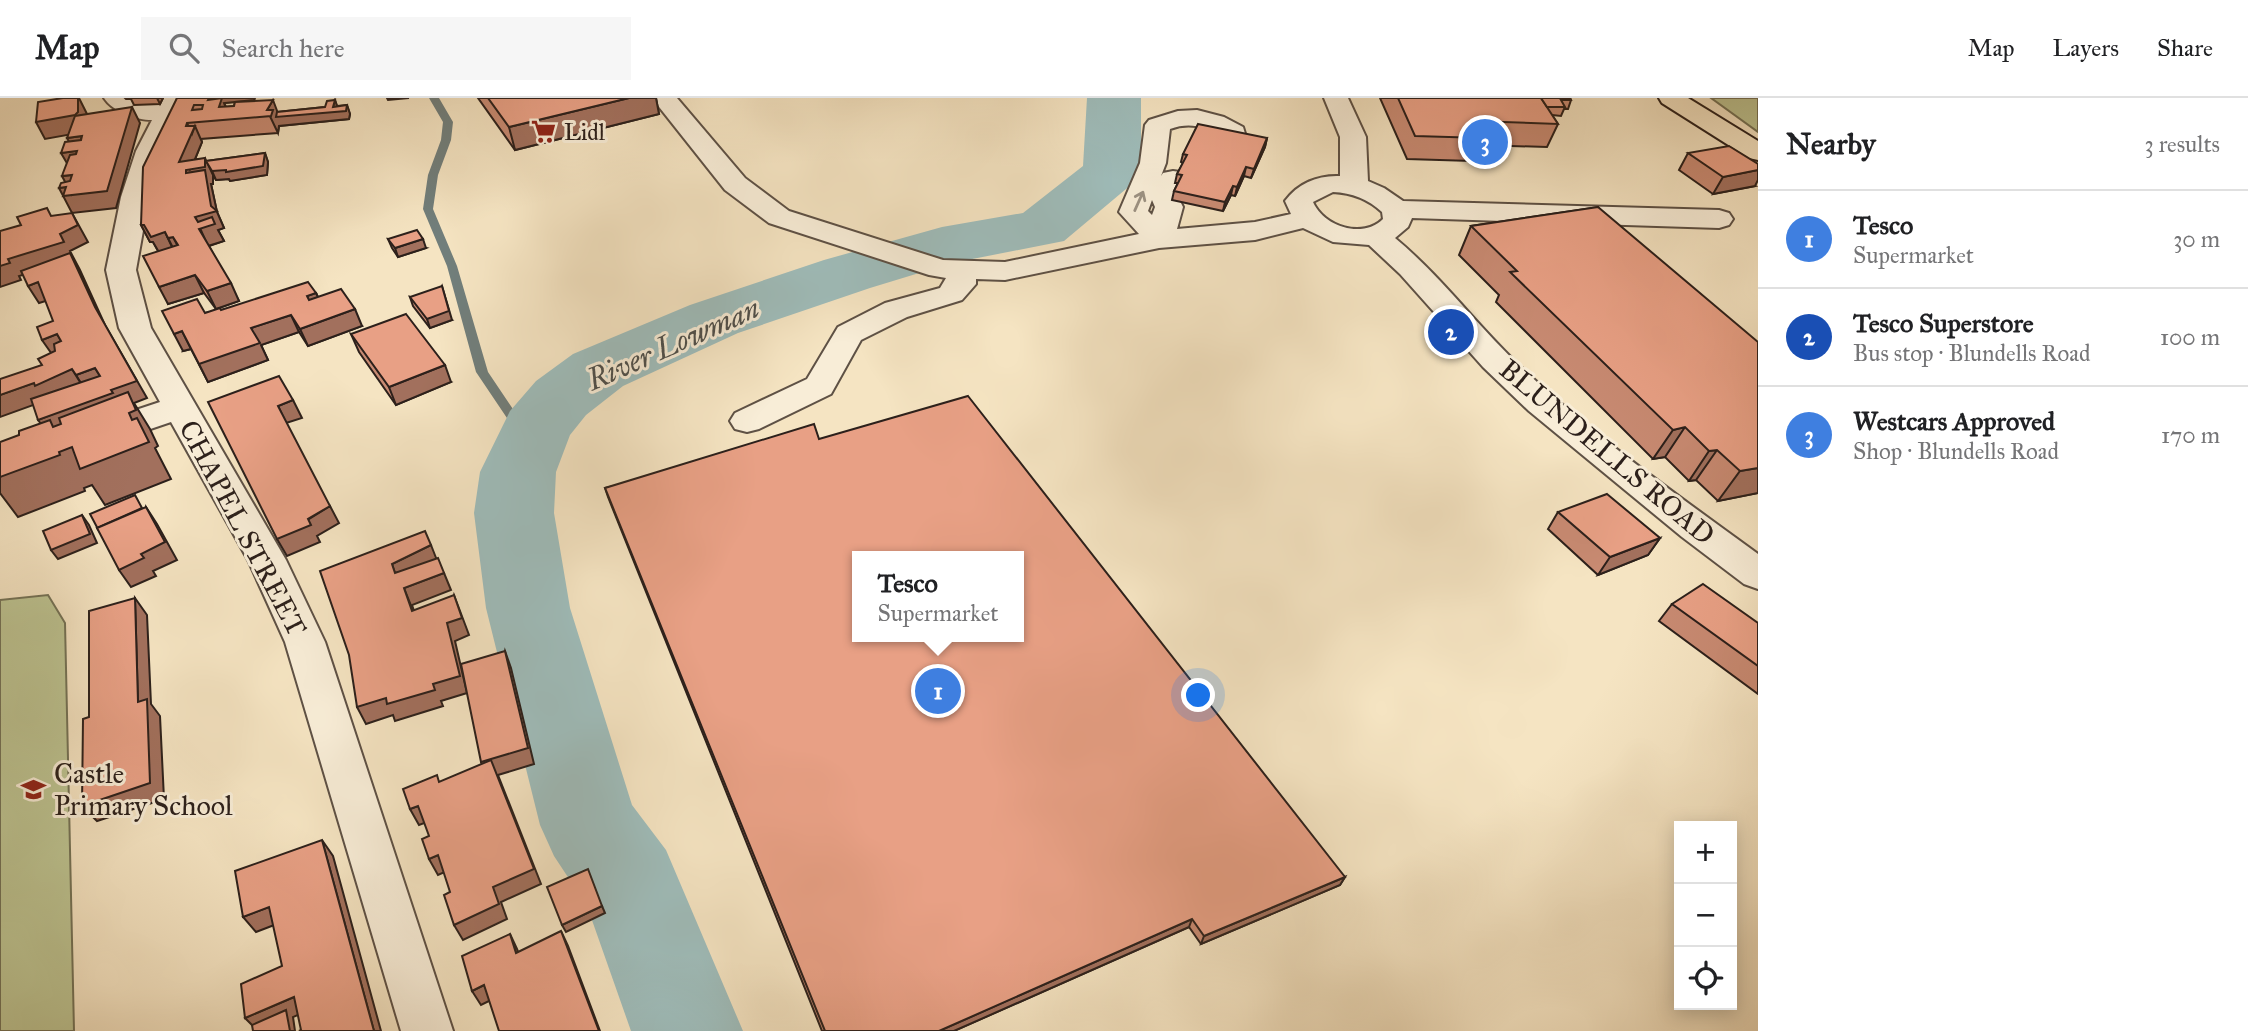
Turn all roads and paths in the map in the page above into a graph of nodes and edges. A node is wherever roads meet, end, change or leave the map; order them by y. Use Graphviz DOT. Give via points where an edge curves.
graph roads {
  1 [pos="116,98"];
  2 [pos="664,98"];
  3 [pos="1336,98"];
  4 [pos="1671,98"];
  5 [pos="172,105"];
  6 [pos="1234,140"];
  7 [pos="1758,152"];
  8 [pos="1177,179"];
  9 [pos="1354,186"];
  10 [pos="1395,209"];
  11 [pos="1307,219"];
  12 [pos="1718,219"];
  13 [pos="1374,235"];
  14 [pos="1158,239"];
  15 [pos="950,269"];
  16 [pos="179,407"];
  17 [pos="747,421"];
  18 [pos="0,468"];
  19 [pos="1758,575"];
  20 [pos="427,1031"];
  1 -- 5 [label="street, CHAPEL STREET" via="143,113"];
  2 -- 15 [label="street" via="735,184 779,217"];
  3 -- 9 [label="street" via="1353,137"];
  4 -- 7 [label="main road"];
  5 -- 16 [label="street, CHAPEL STREET" via="149,151 121,270 135,328"];
  14 -- 6 [label="street, one-way" via="1133,212 1153,163 1158,125 1178,117 1197,117 1222,125 1234,133"];
  8 -- 14 [label="street" via="1164,197 1169,207"];
  9 -- 10 [label="street" via="1378,194"];
  9 -- 11 [label="street" via="1316,187 1305,192 1299,201"];
  10 -- 12 [label="street"];
  10 -- 13 [label="street" via="1398,220 1394,227"];
  11 -- 13 [label="street" via="1346,236"];
  11 -- 14 [label="street" via="1255,231"];
  13 -- 19 [label="street, BLUNDELLS ROAD" via="1398,254 1512,377 1621,470"];
  14 -- 15 [label="street" via="1005,271"];
  15 -- 17 [label="street" via="961,284 951,294 896,310 849,334 819,386"];
  16 -- 18 [label="street"];
  16 -- 20 [label="street, CHAPEL STREET" via="267,560 305,642"];
}
